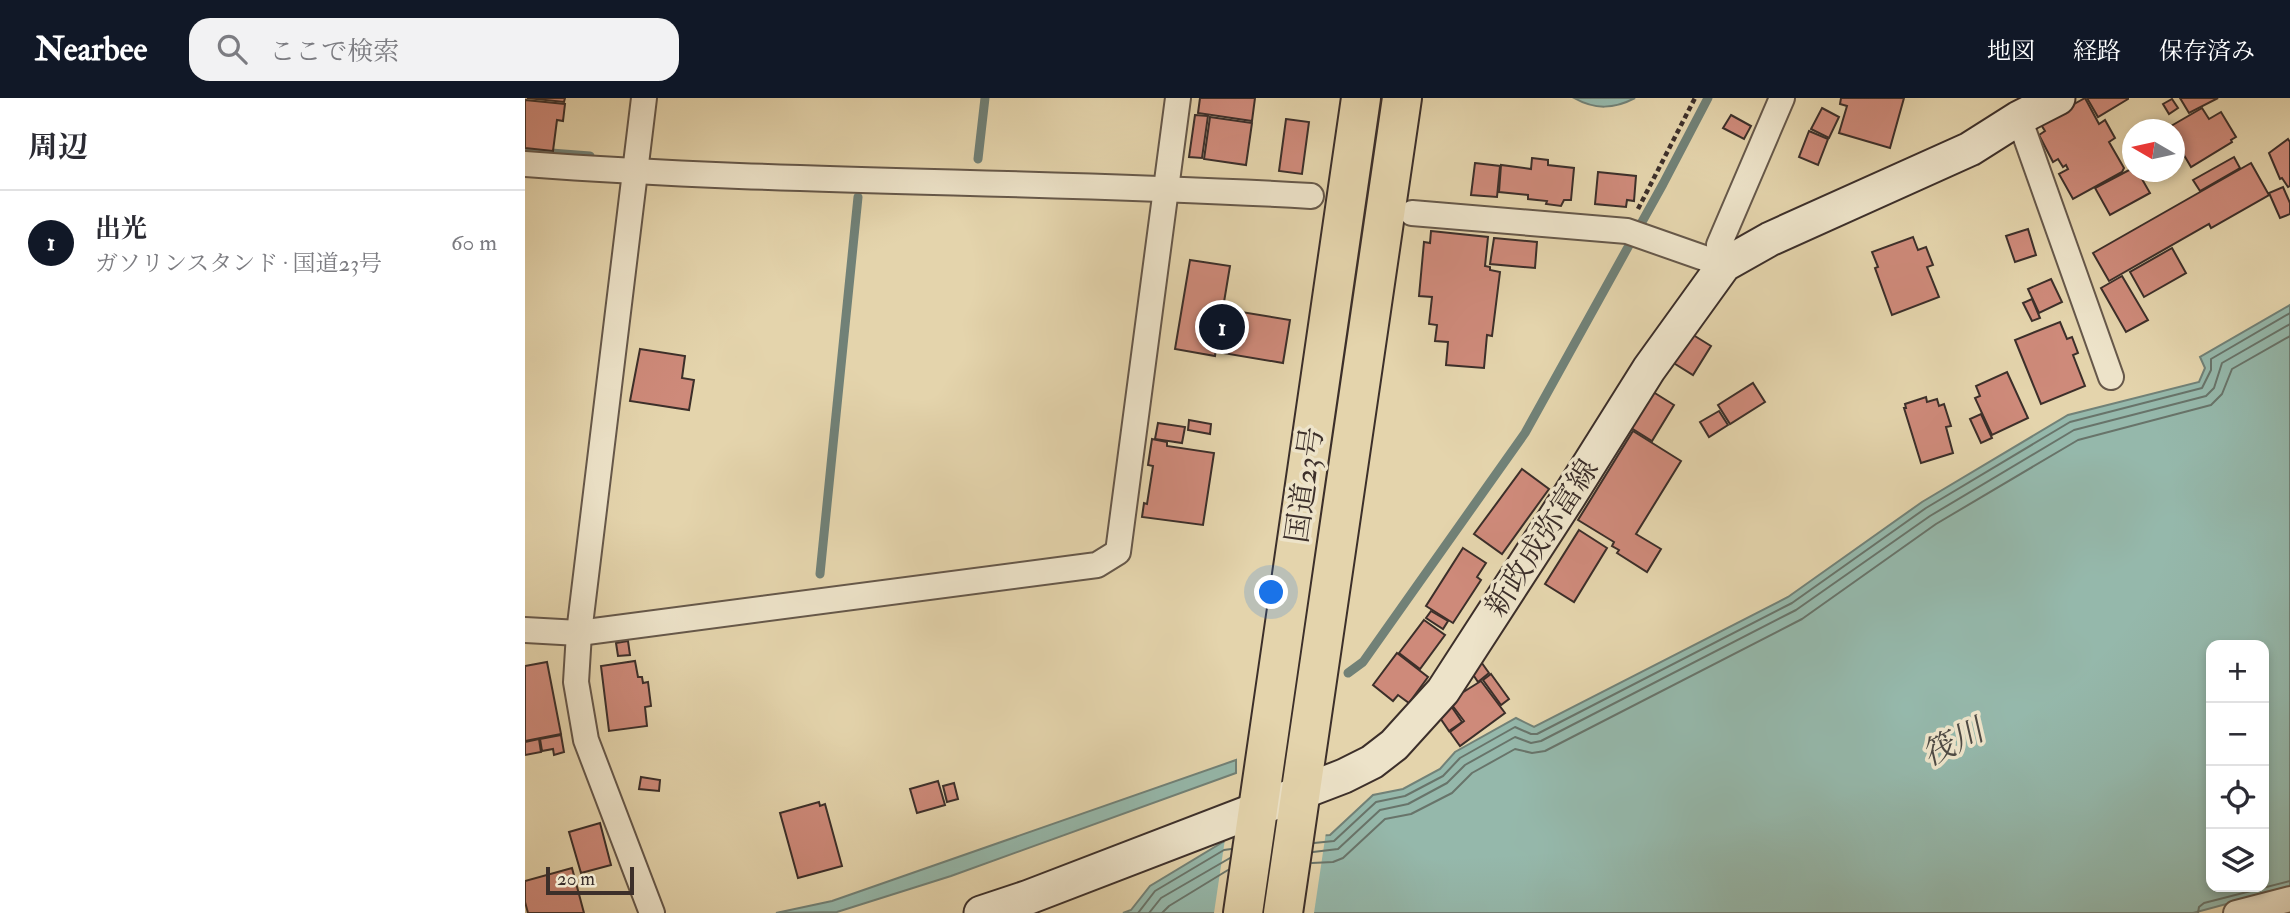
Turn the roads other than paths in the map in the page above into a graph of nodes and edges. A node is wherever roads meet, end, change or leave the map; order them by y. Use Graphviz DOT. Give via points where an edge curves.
graph roads {
  1 [pos="644,98"];
  2 [pos="1178,98"];
  3 [pos="1361,98"];
  4 [pos="1402,98"];
  5 [pos="1782,98"];
  6 [pos="2033,107"];
  7 [pos="525,164"];
  8 [pos="634,173"];
  9 [pos="1166,187"];
  10 [pos="1311,196"];
  11 [pos="1412,213"];
  12 [pos="1724,265"];
  13 [pos="2111,377"];
  14 [pos="525,630"];
  15 [pos="579,634"];
  16 [pos="1299,802"];
  17 [pos="1256,817"];
  18 [pos="2290,899"];
  19 [pos="652,913"];
  20 [pos="981,913"];
  21 [pos="1243,913"];
  22 [pos="1283,913"];
  23 [pos="2236,913"];
  1 -- 8 [label="street"];
  2 -- 9 [label="street"];
  3 -- 17 [label="highway, 国道23号"];
  4 -- 16 [label="highway, 国道23号"];
  5 -- 12 [label="street" via="1719,245"];
  6 -- 12 [label="main road, 新政成弥富線" via="1970,149 1770,239"];
  6 -- 13 [label="street"];
  7 -- 8 [label="street"];
  8 -- 9 [label="street"];
  8 -- 15 [label="street"];
  9 -- 10 [label="street"];
  9 -- 15 [label="street" via="1118,552 1097,565"];
  11 -- 12 [label="street" via="1637,234"];
  12 -- 16 [label="main road, 新政成弥富線" via="1649,369 1443,691 1394,745 1372,762"];
  14 -- 15 [label="street"];
  15 -- 19 [label="street" via="576,682 586,740"];
  16 -- 17 [label="main road, 新政成弥富線"];
  16 -- 22 [label="highway, 国道23号"];
  17 -- 20 [label="main road, 新政成弥富線"];
  17 -- 21 [label="highway, 国道23号"];
  18 -- 23 [label="street"];
}
